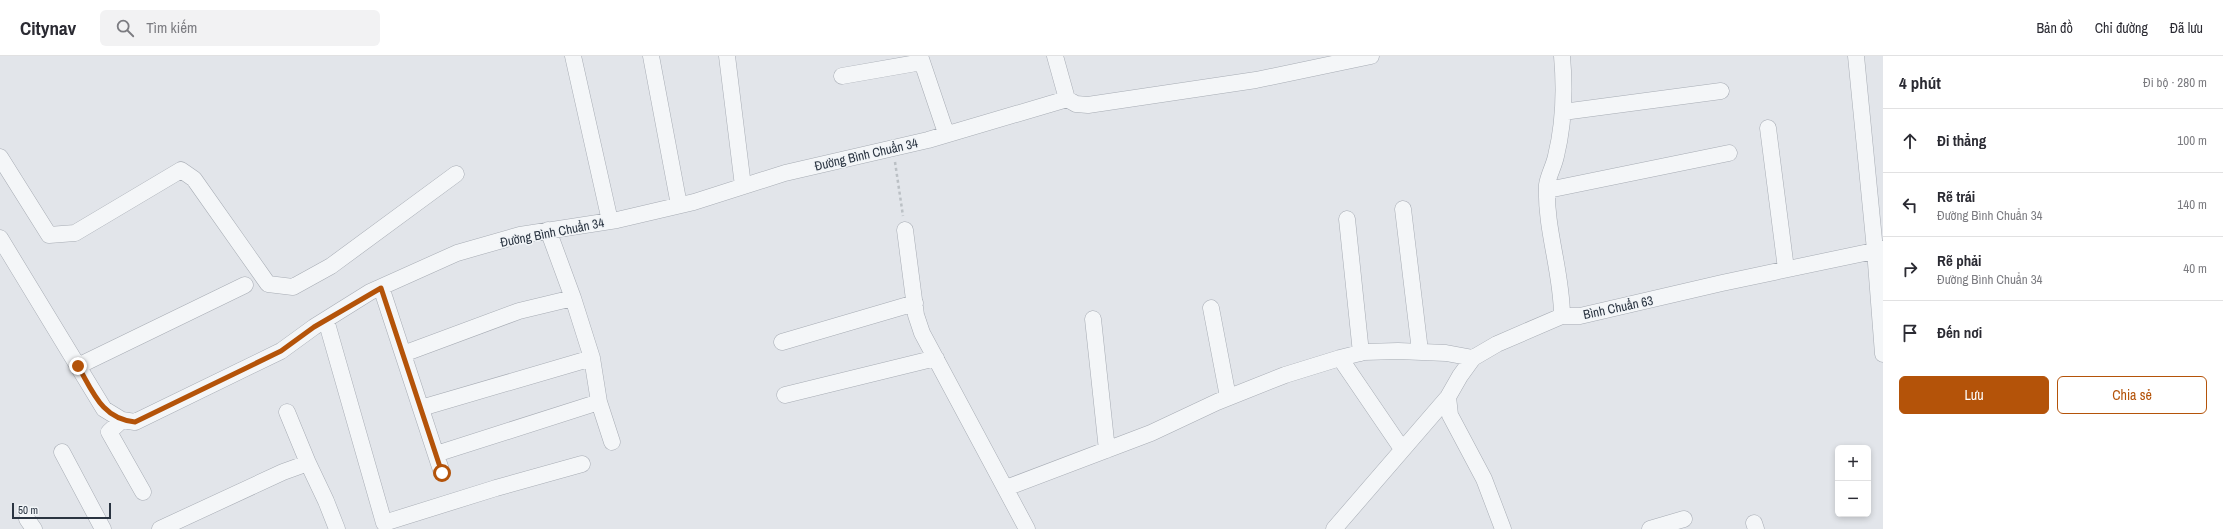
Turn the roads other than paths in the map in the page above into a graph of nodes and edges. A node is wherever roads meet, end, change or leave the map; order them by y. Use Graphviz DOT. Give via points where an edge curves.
graph roads {
  1 [pos="573,56"];
  2 [pos="651,56"];
  3 [pos="727,56"];
  4 [pos="1055,56"];
  5 [pos="1371,56"];
  6 [pos="1562,56"];
  7 [pos="1856,56"];
  8 [pos="921,59"];
  9 [pos="842,76"];
  10 [pos="1721,91"];
  11 [pos="1066,99"];
  12 [pos="1563,112"];
  13 [pos="1768,128"];
  14 [pos="946,133"];
  15 [pos="1729,153"];
  16 [pos="0,157"];
  17 [pos="456,174"];
  18 [pos="743,186"];
  19 [pos="1548,190"];
  20 [pos="679,205"];
  21 [pos="1403,209"];
  22 [pos="1347,219"];
  23 [pos="610,221"];
  24 [pos="548,230"];
  25 [pos="905,230"];
  26 [pos="0,238"];
  27 [pos="1879,249"];
  28 [pos="1786,269"];
  29 [pos="245,285"];
  30 [pos="381,288"];
  31 [pos="573,298"];
  32 [pos="915,304"];
  33 [pos="1210,308"];
  34 [pos="1562,316"];
  35 [pos="1093,319"];
  36 [pos="326,320"];
  37 [pos="782,342"];
  38 [pos="1420,351"];
  39 [pos="1361,353"];
  40 [pos="403,354"];
  41 [pos="1883,354"];
  42 [pos="592,358"];
  43 [pos="936,358"];
  44 [pos="1340,358"];
  45 [pos="1473,358"];
  46 [pos="78,366"];
  47 [pos="786,395"];
  48 [pos="1448,397"];
  49 [pos="1228,398"];
  50 [pos="599,402"];
  51 [pos="421,408"];
  52 [pos="287,412"];
  53 [pos="122,420"];
  54 [pos="612,442"];
  55 [pos="1402,449"];
  56 [pos="1107,450"];
  57 [pos="62,452"];
  58 [pos="436,454"];
  59 [pos="308,463"];
  60 [pos="582,464"];
  61 [pos="442,473"];
  62 [pos="1006,488"];
  63 [pos="144,492"];
  64 [pos="1684,519"];
  65 [pos="103,529"];
  66 [pos="160,529"];
  67 [pos="337,529"];
  68 [pos="1027,529"];
  69 [pos="1334,529"];
  70 [pos="1503,529"];
  71 [pos="1650,529"];
  1 -- 23 [label="street"];
  2 -- 20 [label="street"];
  3 -- 18 [label="street"];
  4 -- 11 [label="street"];
  5 -- 11 [label="street" via="1256,80 1094,104 1082,105"];
  6 -- 12 [label="street"];
  7 -- 27 [label="street"];
  8 -- 9 [label="street"];
  8 -- 14 [label="street"];
  10 -- 12 [label="street"];
  11 -- 14 [label="street, Đường Bình Chuẩn 34"];
  12 -- 19 [label="street"];
  13 -- 28 [label="street"];
  14 -- 18 [label="street, Đường Bình Chuẩn 34"];
  15 -- 19 [label="street"];
  16 -- 17 [label="street" via="49,235 76,233 181,170 194,179 268,284 293,287 331,266"];
  18 -- 20 [label="street, Đường Bình Chuẩn 34"];
  19 -- 34 [label="street" via="1548,211"];
  20 -- 23 [label="street, Đường Bình Chuẩn 34"];
  21 -- 38 [label="street"];
  22 -- 39 [label="street"];
  23 -- 24 [label="street, Đường Bình Chuẩn 34"];
  24 -- 30 [label="street, Đường Bình Chuẩn 34" via="520,235 457,254"];
  24 -- 31 [label="street"];
  25 -- 32 [label="street"];
  26 -- 46 [label="street"];
  27 -- 28 [label="street, Bình Chuẩn 63"];
  27 -- 41 [label="street"];
  28 -- 34 [label="street, Bình Chuẩn 63" via="1580,316"];
  29 -- 46 [label="street"];
  30 -- 36 [label="street, Đường Bình Chuẩn 34"];
  30 -- 40 [label="street"];
  31 -- 40 [label="street" via="519,311"];
  31 -- 42 [label="street"];
  32 -- 37 [label="street"];
  32 -- 43 [label="street" via="922,333"];
  33 -- 49 [label="street"];
  34 -- 45 [label="street" via="1497,344"];
  35 -- 56 [label="street"];
  36 -- 53 [label="street, Đường Bình Chuẩn 34" via="281,351 205,389 135,422"];
  36 -- 60 [label="street" via="384,524"];
  38 -- 39 [label="street"];
  38 -- 45 [label="street" via="1446,352"];
  39 -- 44 [label="street"];
  40 -- 51 [label="street"];
  42 -- 50 [label="street"];
  42 -- 51 [label="street"];
  43 -- 47 [label="street"];
  43 -- 62 [label="street"];
  44 -- 49 [label="street" via="1285,375"];
  44 -- 55 [label="street"];
  45 -- 48 [label="street"];
  46 -- 53 [label="street" via="104,409"];
  48 -- 55 [label="street"];
  48 -- 70 [label="street" via="1450,415 1484,479"];
  49 -- 56 [label="street"];
  50 -- 54 [label="street"];
  50 -- 58 [label="street"];
  51 -- 58 [label="street"];
  52 -- 59 [label="street"];
  53 -- 63 [label="street" via="109,432"];
  55 -- 69 [label="street"];
  56 -- 62 [label="street"];
  57 -- 65 [label="street"];
  58 -- 61 [label="street"];
  59 -- 66 [label="street"];
  59 -- 67 [label="street"];
  62 -- 68 [label="street"];
  64 -- 71 [label="street"];
}
